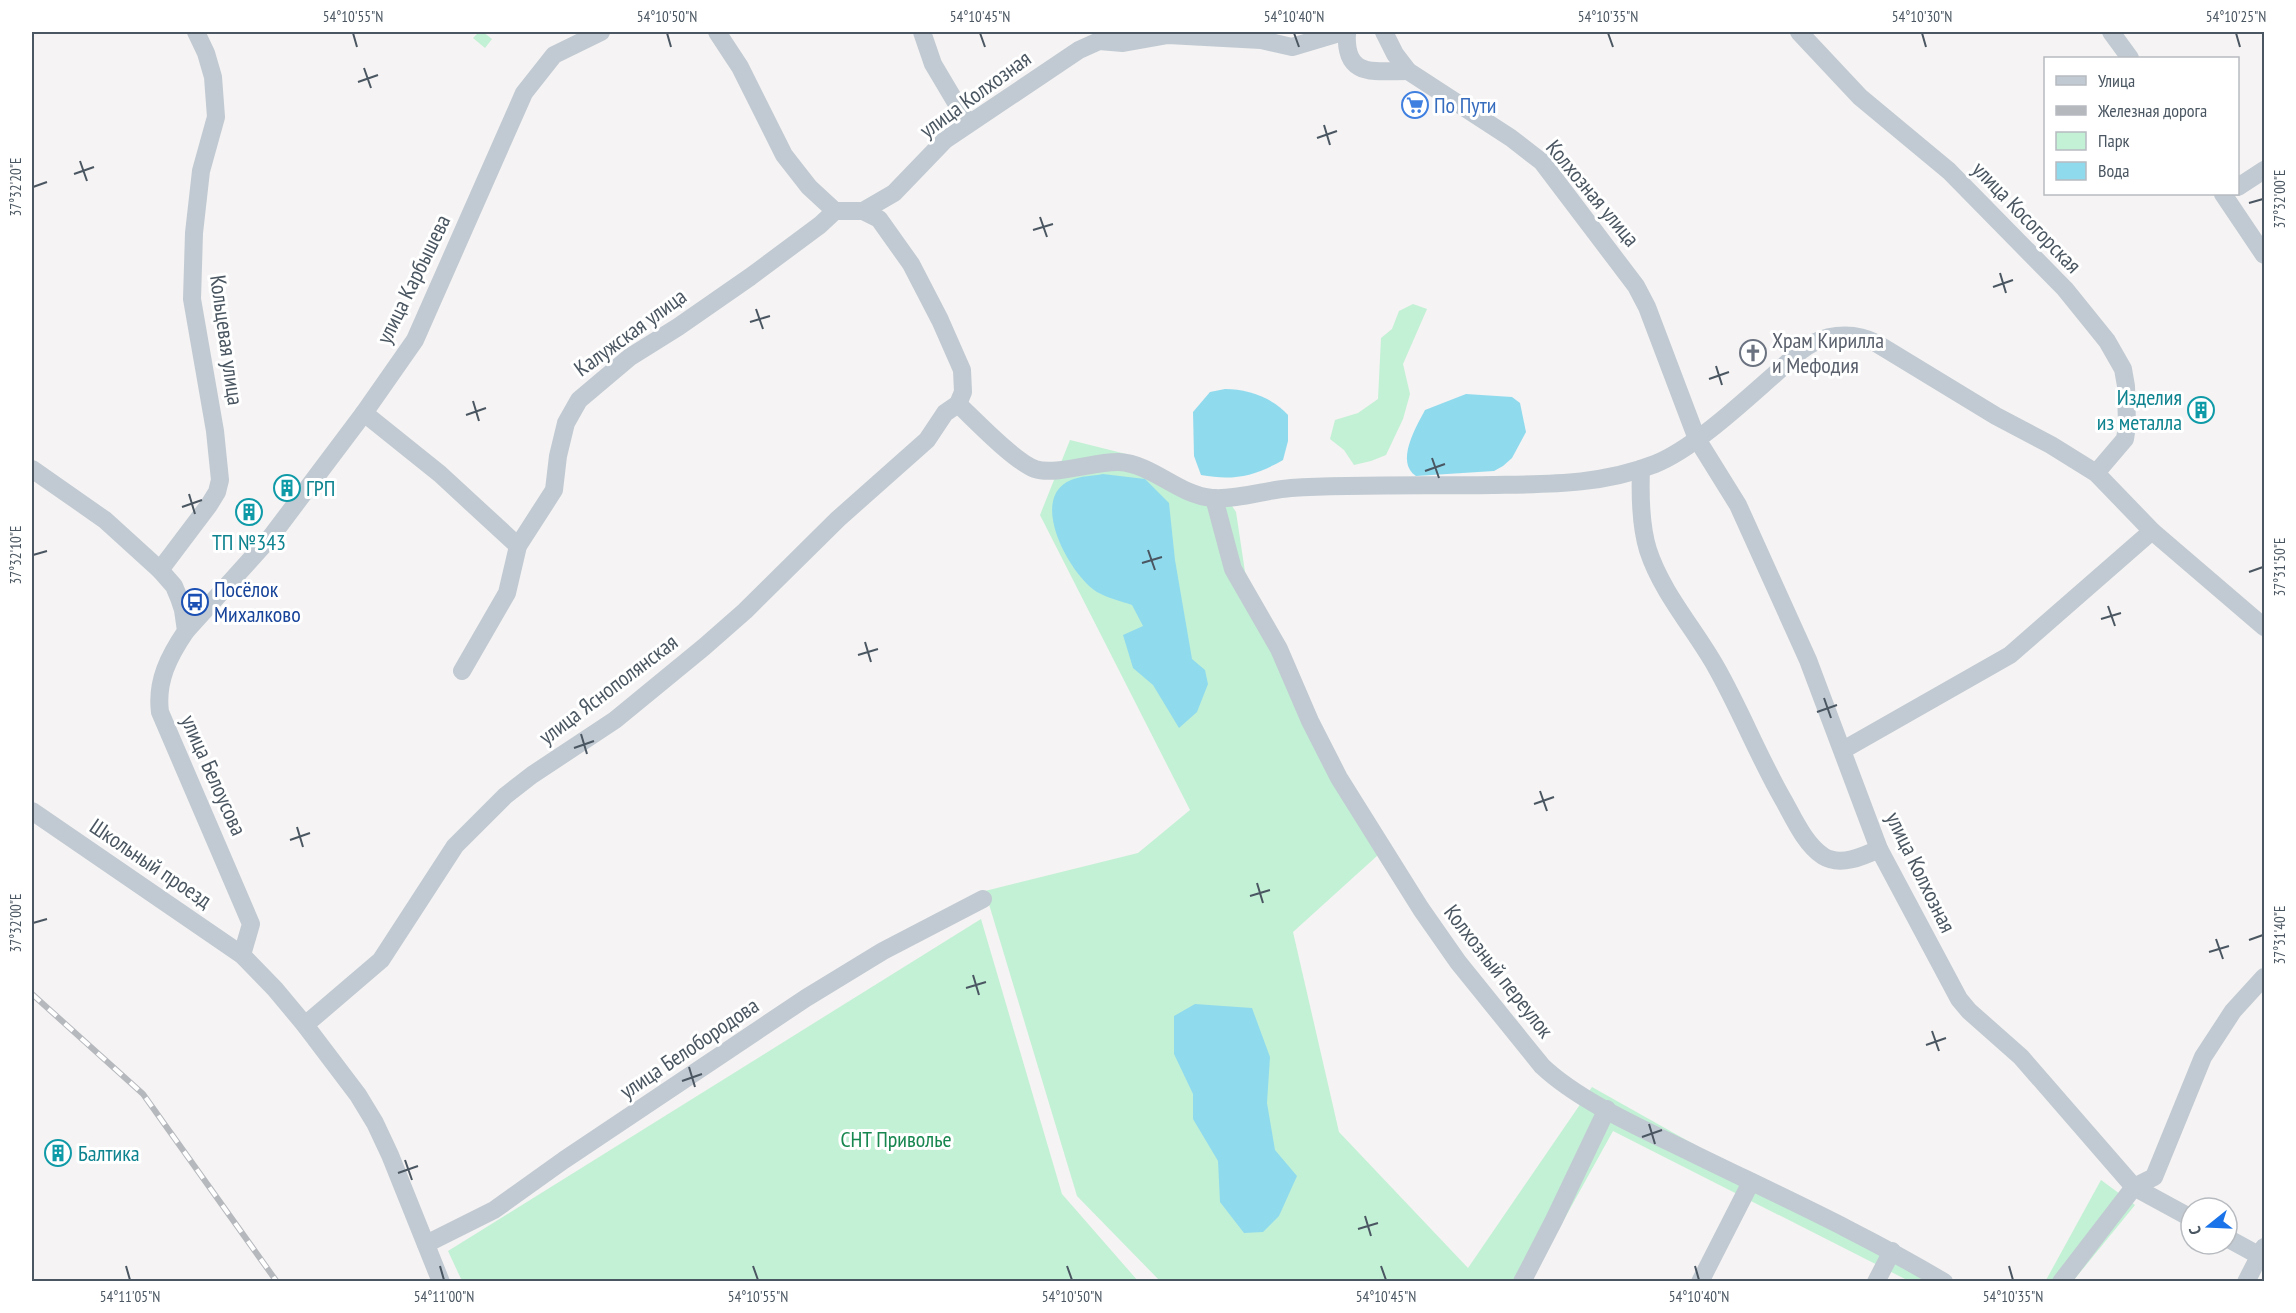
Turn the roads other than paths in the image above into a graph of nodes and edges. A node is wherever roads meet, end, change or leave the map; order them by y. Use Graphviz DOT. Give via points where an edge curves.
graph roads {
  1 [pos="196,32"];
  2 [pos="601,32"];
  3 [pos="717,32"];
  4 [pos="922,32"];
  5 [pos="1344,32"];
  6 [pos="1384,32"];
  7 [pos="1799,32"];
  8 [pos="2111,32"];
  9 [pos="2129,57"];
  10 [pos="1408,70"];
  11 [pos="968,123"];
  12 [pos="2265,170"];
  13 [pos="2239,185"];
  14 [pos="2230,195"];
  15 [pos="835,211"];
  16 [pos="863,212"];
  17 [pos="2265,255"];
  18 [pos="958,404"];
  19 [pos="364,413"];
  20 [pos="1697,439"];
  21 [pos="32,469"];
  22 [pos="1641,469"];
  23 [pos="2096,473"];
  24 [pos="1214,498"];
  25 [pos="2152,531"];
  26 [pos="518,546"];
  27 [pos="160,570"];
  28 [pos="2265,627"];
  29 [pos="186,632"];
  30 [pos="462,671"];
  31 [pos="1843,750"];
  32 [pos="32,811"];
  33 [pos="1879,849"];
  34 [pos="983,899"];
  35 [pos="242,955"];
  36 [pos="2265,977"];
  37 [pos="305,1025"];
  38 [pos="1606,1109"];
  39 [pos="1751,1182"];
  40 [pos="2134,1187"];
  41 [pos="2179,1211"];
  42 [pos="2239,1242"];
  43 [pos="426,1244"];
  44 [pos="1892,1251"];
  45 [pos="2262,1251"];
  46 [pos="441,1281"];
  47 [pos="1522,1281"];
  48 [pos="1700,1281"];
  49 [pos="1876,1281"];
  50 [pos="1944,1281"];
  51 [pos="2061,1281"];
  52 [pos="2246,1281"];
  1 -- 27 [label="street, Кольцевая улица" via="213,77 216,117 201,171 192,299 220,480 209,505"];
  2 -- 19 [label="street, улица Карбышева" via="554,55 524,93 415,340"];
  3 -- 15 [label="street" via="740,67 784,155"];
  4 -- 11 [label="street" via="933,64"];
  5 -- 10 [label="street" via="1348,56 1356,72"];
  5 -- 11 [label="street, улица Колхозная" via="1292,48 1261,40 1192,35 1123,43 1094,42"];
  6 -- 10 [label="street, Колхозная улица"];
  7 -- 23 [label="street, улица Косогорская" via="1860,97 1949,171 2065,290 2107,340 2126,386 2127,426 2125,439"];
  8 -- 9 [label="street"];
  10 -- 20 [label="street, Колхозная улица" via="1542,162 1636,286"];
  11 -- 16 [label="street, улица Колхозная" via="945,140 894,193"];
  12 -- 13 [label="street"];
  14 -- 17 [label="street"];
  15 -- 16 [label="street"];
  15 -- 26 [label="street, Калужская улица" via="750,277 630,357 584,393 566,423 554,490"];
  16 -- 18 [label="street" via="882,222 911,264 940,320 963,375"];
  18 -- 24 [label="street" via="1034,468 1046,471 1128,463 1197,496"];
  18 -- 37 [label="street, улица Яснополянская" via="945,413 927,440 712,640 615,720 504,796 455,846 381,960"];
  19 -- 26 [label="street" via="440,474"];
  19 -- 29 [label="street, улица Карбышева" via="270,538"];
  20 -- 22 [label="street" via="1670,457"];
  20 -- 23 [label="street" via="1799,351 1813,343 1847,335 1868,339"];
  20 -- 31 [label="street, улица Колхозная" via="1748,526"];
  21 -- 27 [label="street" via="105,520"];
  22 -- 24 [label="street" via="1613,478 1565,484 1290,488"];
  22 -- 33 [label="street" via="1643,526 1652,560 1678,610 1718,670 1798,826 1829,859 1862,857"];
  23 -- 25 [label="street"];
  24 -- 38 [label="street, Колхозный переулок" via="1233,569 1279,649 1339,778 1410,892 1458,962 1542,1066 1557,1080"];
  25 -- 28 [label="street"];
  25 -- 31 [label="street" via="2010,655"];
  26 -- 30 [label="street, Калужская улица" via="507,593"];
  27 -- 29 [label="street" via="180,598"];
  29 -- 35 [label="street, улица Белоусова" via="164,673 160,712 251,924"];
  31 -- 33 [label="street, улица Колхозная"];
  32 -- 35 [label="street, Школьный проезд"];
  33 -- 40 [label="street, улица Колхозная" via="1963,1005 2021,1057"];
  34 -- 43 [label="street, улица Белобородова" via="883,951 806,998 494,1210"];
  35 -- 37 [label="street, Школьный проезд"];
  36 -- 40 [label="street" via="2233,1011 2203,1057 2154,1177"];
  37 -- 43 [label="street, Школьный проезд" via="375,1123"];
  38 -- 39 [label="street, Колхозный переулок"];
  38 -- 47 [label="street"];
  39 -- 44 [label="street, Колхозный переулок"];
  39 -- 48 [label="street"];
  40 -- 41 [label="street, улица Колхозная"];
  40 -- 51 [label="street"];
  42 -- 45 [label="street"];
  43 -- 46 [label="street, Школьный проезд"];
  44 -- 49 [label="street"];
  44 -- 50 [label="street, Колхозный переулок"];
  45 -- 52 [label="street"];
}
